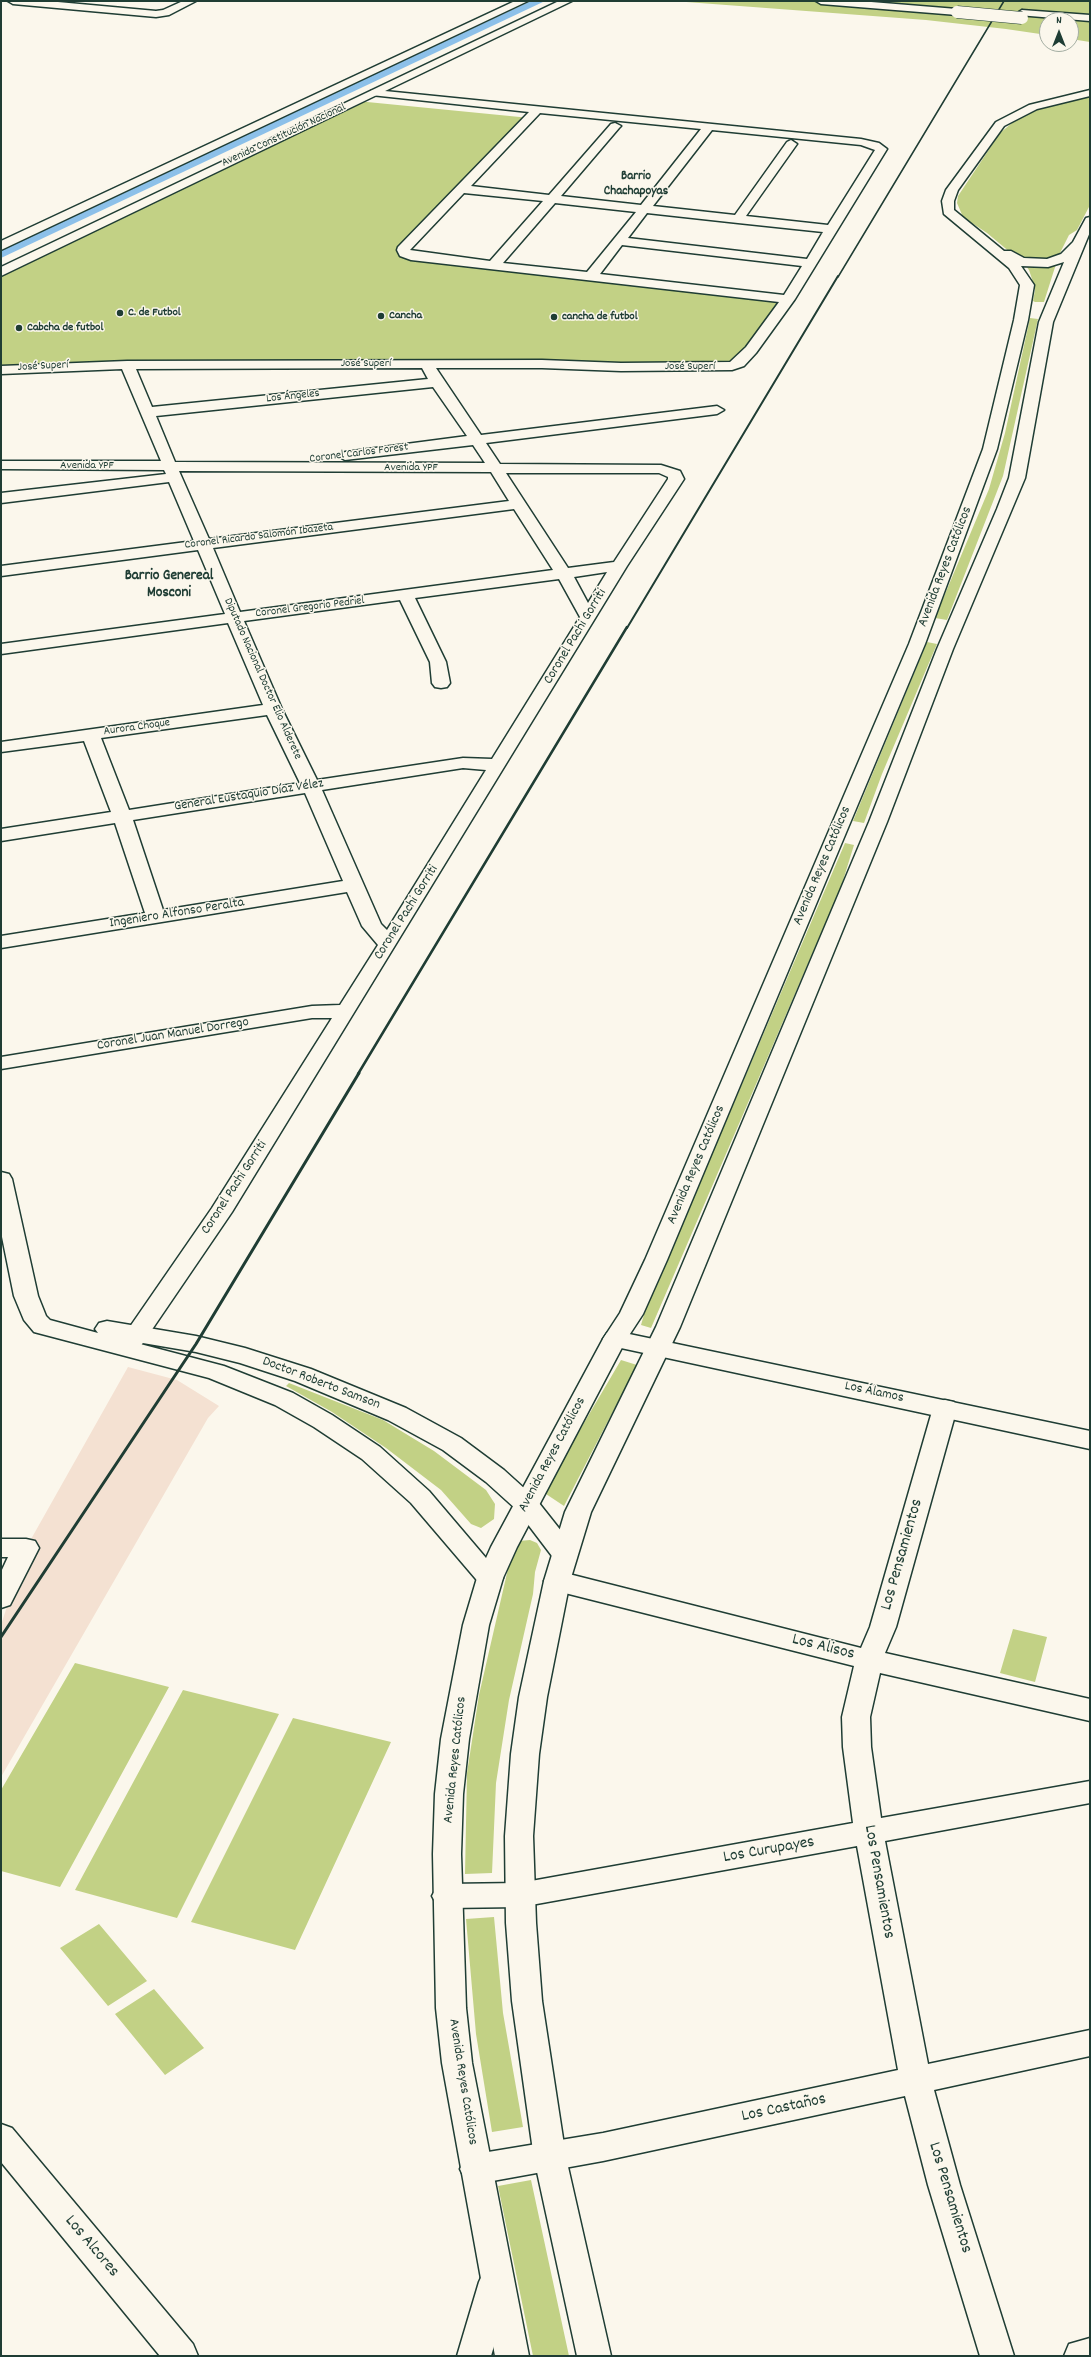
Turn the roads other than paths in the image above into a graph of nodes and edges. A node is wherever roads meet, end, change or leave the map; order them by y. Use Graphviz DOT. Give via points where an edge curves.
graph roads {
  1 [pos="13,1"];
  2 [pos="166,1"];
  3 [pos="191,1"];
  4 [pos="523,1"];
  5 [pos="567,1"];
  6 [pos="821,1"];
  7 [pos="879,1"];
  8 [pos="958,10"];
  9 [pos="1090,12"];
  10 [pos="140,13"];
  11 [pos="1022,15"];
  12 [pos="1090,18"];
  13 [pos="1039,19"];
  14 [pos="375,93"];
  15 [pos="1090,93"];
  16 [pos="357,101"];
  17 [pos="534,114"];
  18 [pos="615,126"];
  19 [pos="706,131"];
  20 [pos="791,144"];
  21 [pos="878,152"];
  22 [pos="462,189"];
  23 [pos="551,199"];
  24 [pos="644,208"];
  25 [pos="738,219"];
  26 [pos="1090,221"];
  27 [pos="831,229"];
  28 [pos="972,230"];
  29 [pos="1081,237"];
  30 [pos="619,241"];
  31 [pos="1,246"];
  32 [pos="811,263"];
  33 [pos="494,265"];
  34 [pos="1,272"];
  35 [pos="591,276"];
  36 [pos="788,299"];
  37 [pos="427,364"];
  38 [pos="127,365"];
  39 [pos="1,370"];
  40 [pos="437,382"];
  41 [pos="717,410"];
  42 [pos="148,412"];
  43 [pos="477,440"];
  44 [pos="1,466"];
  45 [pos="254,467"];
  46 [pos="495,469"];
  47 [pos="173,472"];
  48 [pos="675,474"];
  49 [pos="1,498"];
  50 [pos="518,504"];
  51 [pos="203,544"];
  52 [pos="619,566"];
  53 [pos="1,571"];
  54 [pos="564,574"];
  55 [pos="405,595"];
  56 [pos="234,617"];
  57 [pos="588,617"];
  58 [pos="1,649"];
  59 [pos="441,683"];
  60 [pos="273,709"];
  61 [pos="90,734"];
  62 [pos="1,747"];
  63 [pos="498,765"];
  64 [pos="311,787"];
  65 [pos="122,816"];
  66 [pos="1,835"];
  67 [pos="353,885"];
  68 [pos="156,917"];
  69 [pos="1,942"];
  70 [pos="388,944"];
  71 [pos="346,1010"];
  72 [pos="1,1063"];
  73 [pos="1,1179"];
  74 [pos="615,1339"];
  75 [pos="132,1340"];
  76 [pos="658,1350"];
  77 [pos="945,1408"];
  78 [pos="1090,1440"];
  79 [pos="526,1504"];
  80 [pos="1,1548"];
  81 [pos="564,1552"];
  82 [pos="490,1578"];
  83 [pos="557,1581"];
  84 [pos="1,1598"];
  85 [pos="869,1660"];
  86 [pos="1090,1710"];
  87 [pos="1090,1792"];
  88 [pos="869,1833"];
  89 [pos="520,1895"];
  90 [pos="447,1896"];
  91 [pos="1090,2043"];
  92 [pos="916,2081"];
  93 [pos="1,2138"];
  94 [pos="550,2158"];
  95 [pos="476,2169"];
  96 [pos="497,2279"];
  97 [pos="1090,2354"];
  98 [pos="181,2356"];
  99 [pos="474,2356"];
  100 [pos="512,2356"];
  101 [pos="594,2356"];
  102 [pos="998,2356"];
  103 [pos="1081,2356"];
  1 -- 10 [label="main road"];
  2 -- 10 [label="main road"];
  3 -- 10 [label="main road" via="166,12"];
  4 -- 31 [label="main road, Avenida Constitución Nacional"];
  5 -- 14 [label="main road, Avenida Constitución Nacional"];
  6 -- 8 [label="main road"];
  7 -- 8 [label="main road"];
  8 -- 11 [label="main road, bridge"];
  9 -- 11 [label="main road"];
  11 -- 12 [label="main road"];
  11 -- 13 [label="main road"];
  14 -- 16 [label="main road, Avenida Constitución Nacional"];
  14 -- 17 [label="main road"];
  15 -- 28 [label="main road, Avenida Reyes Católicos" via="1033,107 1013,116 993,131 952,190 948,200 948,211"];
  16 -- 17 [label="main road"];
  16 -- 34 [label="main road, Avenida Constitución Nacional"];
  17 -- 18 [label="main road"];
  17 -- 19 [label="main road"];
  17 -- 22 [label="main road"];
  18 -- 19 [label="main road"];
  18 -- 23 [label="main road"];
  19 -- 20 [label="main road"];
  19 -- 21 [label="main road" via="861,142 878,146 881,149"];
  19 -- 24 [label="main road"];
  20 -- 21 [label="main road"];
  20 -- 25 [label="main road"];
  21 -- 27 [label="main road"];
  22 -- 23 [label="main road"];
  22 -- 33 [label="main road" via="403,252 410,256"];
  23 -- 24 [label="main road"];
  23 -- 33 [label="main road"];
  24 -- 25 [label="main road"];
  24 -- 30 [label="main road"];
  25 -- 27 [label="main road"];
  26 -- 29 [label="main road, Avenida Reyes Católicos"];
  27 -- 32 [label="main road"];
  28 -- 29 [label="main road" via="1016,260 1035,264 1056,262 1066,257"];
  28 -- 74 [label="main road, Avenida Reyes Católicos" via="1014,265 1026,284 1021,320 990,448 895,694 656,1260 631,1314"];
  29 -- 76 [label="main road, Avenida Reyes Católicos" via="1046,322 1017,478 945,649 878,822"];
  30 -- 32 [label="main road"];
  30 -- 35 [label="main road"];
  32 -- 36 [label="main road"];
  33 -- 35 [label="main road"];
  35 -- 36 [label="main road"];
  36 -- 37 [label="main road, José Superí" via="751,350 732,366"];
  37 -- 38 [label="main road, José Superí"];
  37 -- 40 [label="main road"];
  38 -- 39 [label="main road, José Superí"];
  38 -- 42 [label="main road, Diputado Nacional Doctor Elio Alderete"];
  40 -- 42 [label="main road, Los Ángeles"];
  40 -- 43 [label="main road"];
  41 -- 43 [label="main road, Coronel Carlos Forest"];
  42 -- 47 [label="main road, Diputado Nacional Doctor Elio Alderete"];
  43 -- 45 [label="main road, Coronel Carlos Forest"];
  43 -- 46 [label="main road"];
  44 -- 47 [label="main road, Avenida YPF"];
  45 -- 46 [label="main road, Avenida YPF"];
  45 -- 47 [label="main road, Avenida YPF"];
  46 -- 48 [label="main road, Avenida YPF" via="661,469"];
  46 -- 50 [label="main road"];
  47 -- 49 [label="main road"];
  47 -- 51 [label="main road, Diputado Nacional Doctor Elio Alderete"];
  48 -- 52 [label="main road, Coronel Pachi Gorriti" via="676,479"];
  50 -- 51 [label="main road, Coronel Ricardo Salomón Ibazeta"];
  50 -- 54 [label="main road"];
  51 -- 53 [label="main road, Coronel Ricardo Salomón Ibazeta"];
  51 -- 56 [label="main road, Diputado Nacional Doctor Elio Alderete"];
  52 -- 54 [label="main road, Coronel Gregorio Pedriel"];
  52 -- 57 [label="main road, Coronel Pachi Gorriti"];
  54 -- 55 [label="main road, Coronel Gregorio Pedriel"];
  54 -- 57 [label="main road"];
  55 -- 56 [label="main road, Coronel Gregorio Pedriel"];
  55 -- 59 [label="main road" via="438,662"];
  56 -- 58 [label="main road, Coronel Gregorio Pedriel"];
  56 -- 60 [label="main road, Diputado Nacional Doctor Elio Alderete"];
  57 -- 63 [label="main road, Coronel Pachi Gorriti"];
  60 -- 61 [label="main road, Aurora Choque"];
  60 -- 64 [label="main road, Diputado Nacional Doctor Elio Alderete"];
  61 -- 62 [label="main road, Aurora Choque"];
  61 -- 65 [label="main road"];
  63 -- 64 [label="main road, General Eustaquio Díaz Vélez" via="463,763"];
  63 -- 70 [label="main road, Coronel Pachi Gorriti"];
  64 -- 65 [label="main road, General Eustaquio Díaz Vélez"];
  64 -- 67 [label="main road, Diputado Nacional Doctor Elio Alderete"];
  65 -- 66 [label="main road, General Eustaquio Díaz Vélez"];
  65 -- 68 [label="main road"];
  67 -- 68 [label="main road, Ingeniero Alfonso Peralta"];
  67 -- 70 [label="main road, Diputado Nacional Doctor Elio Alderete" via="372,926"];
  68 -- 69 [label="main road, Ingeniero Alfonso Peralta"];
  70 -- 71 [label="main road, Coronel Pachi Gorriti"];
  71 -- 72 [label="main road, Coronel Juan Manuel Dorrego" via="312,1012"];
  71 -- 75 [label="main road, Coronel Pachi Gorriti" via="220,1212"];
  73 -- 75 [label="main road, Doctor Roberto Samson" via="26,1296 36,1320 42,1326"];
  74 -- 76 [label="main road, Los Álamos"];
  74 -- 79 [label="main road, Avenida Reyes Católicos"];
  75 -- 79 [label="main road, Doctor Roberto Samson" via="196,1344 245,1356 303,1375 363,1399 452,1444 495,1476"];
  75 -- 82 [label="main road, Doctor Roberto Samson" via="253,1385 323,1421 371,1453 420,1497"];
  76 -- 77 [label="main road, Los Álamos"];
  76 -- 81 [label="main road, Avenida Reyes Católicos" via="596,1472"];
  77 -- 78 [label="main road, Los Álamos"];
  77 -- 85 [label="main road, Los Pensamientos" via="883,1627"];
  79 -- 81 [label="main road, Doctor Roberto Samson"];
  79 -- 82 [label="main road, Avenida Reyes Católicos"];
  80 -- 84 [label="main road" via="26,1548"];
  81 -- 83 [label="main road, Avenida Reyes Católicos"];
  82 -- 90 [label="main road, Avenida Reyes Católicos" via="476,1625 455,1739 450,1794"];
  83 -- 85 [label="main road, Los Alisos"];
  83 -- 89 [label="main road, Avenida Reyes Católicos" via="533,1697 525,1754 519,1836"];
  85 -- 86 [label="main road, Los Alisos"];
  85 -- 88 [label="main road, Los Pensamientos" via="856,1717 856,1747"];
  87 -- 88 [label="main road, Los Curupayes"];
  88 -- 89 [label="main road, Los Curupayes"];
  88 -- 92 [label="main road, Los Pensamientos"];
  89 -- 90 [label="main road, Los Curupayes"];
  89 -- 94 [label="main road, Avenida Reyes Católicos" via="527,2001"];
  90 -- 95 [label="main road, Avenida Reyes Católicos" via="451,2008 457,2063"];
  91 -- 92 [label="main road, Los Castaños"];
  92 -- 94 [label="main road, Los Castaños"];
  92 -- 102 [label="main road, Los Pensamientos" via="944,2185"];
  93 -- 98 [label="main road, Los Alcores"];
  94 -- 95 [label="main road, Los Castaños"];
  94 -- 101 [label="main road, Avenida Reyes Católicos"];
  95 -- 96 [label="main road, Avenida Reyes Católicos"];
  96 -- 99 [label="main road"];
  96 -- 100 [label="main road, Avenida Reyes Católicos"];
  97 -- 103 [label="main road"];
}
